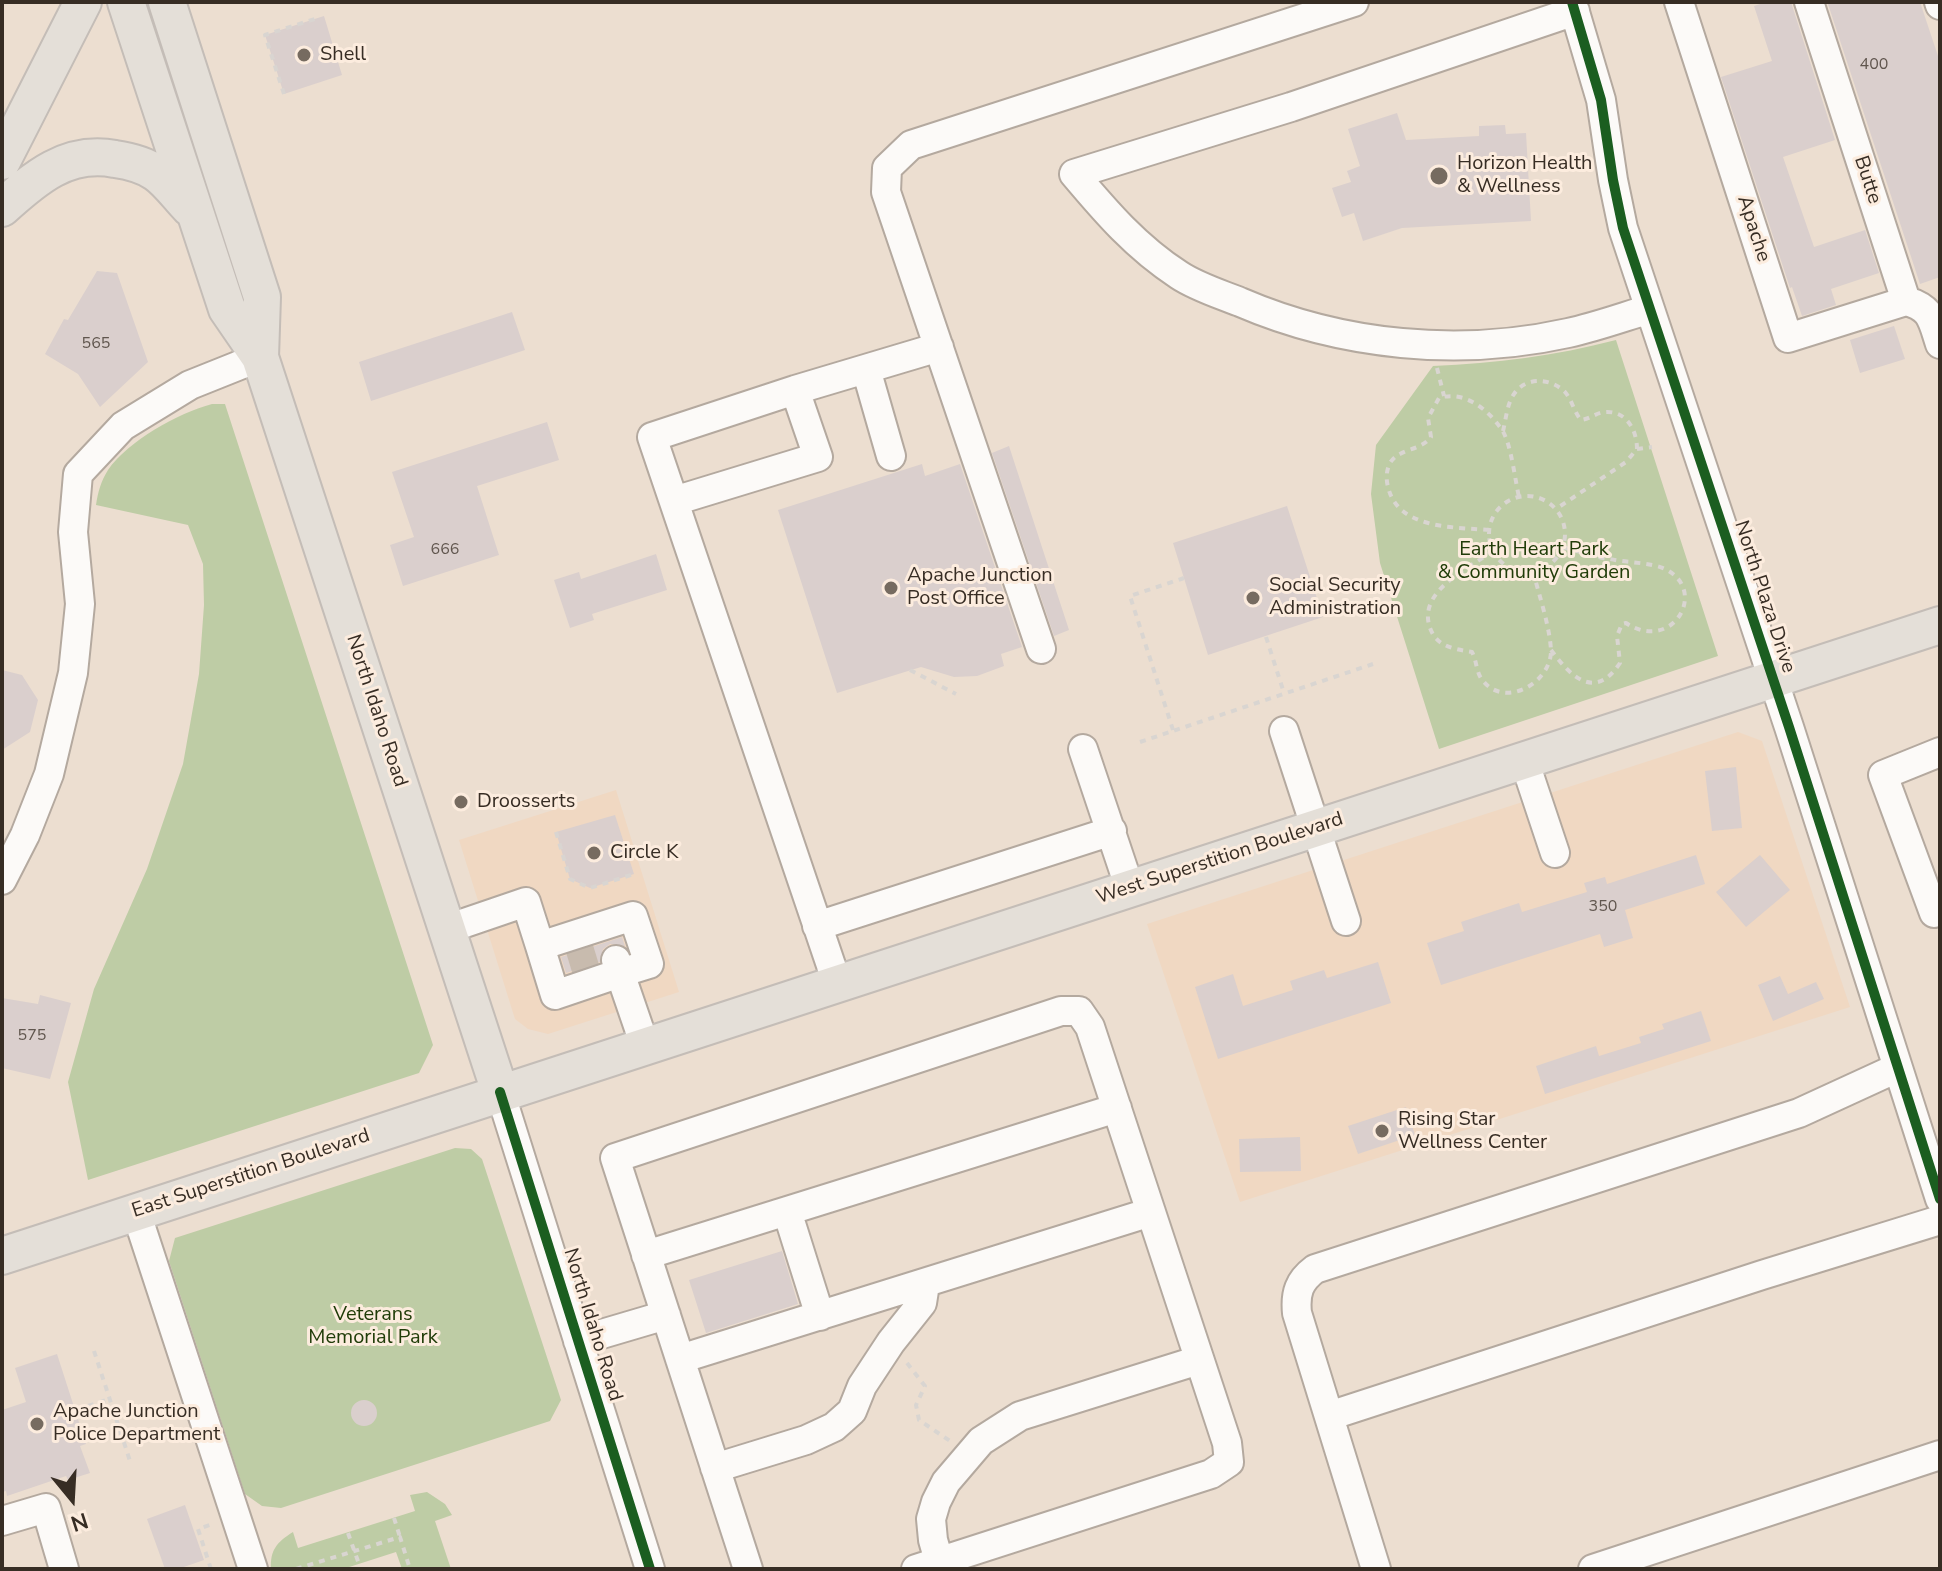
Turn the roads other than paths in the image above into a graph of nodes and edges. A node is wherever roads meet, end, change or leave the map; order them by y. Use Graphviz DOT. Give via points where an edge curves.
graph roads {
  1 [pos="83,2"];
  2 [pos="126,2"];
  3 [pos="167,2"];
  4 [pos="1354,2"];
  5 [pos="1679,2"];
  6 [pos="1809,2"];
  7 [pos="1573,6"];
  8 [pos="2,161"];
  9 [pos="2,208"];
  10 [pos="196,215"];
  11 [pos="1906,301"];
  12 [pos="1650,309"];
  13 [pos="1940,344"];
  14 [pos="939,347"];
  15 [pos="260,357"];
  16 [pos="866,369"];
  17 [pos="795,390"];
  18 [pos="891,456"];
  19 [pos="674,501"];
  20 [pos="1940,625"];
  21 [pos="1041,649"];
  22 [pos="1773,679"];
  23 [pos="1284,731"];
  24 [pos="1083,749"];
  25 [pos="1940,752"];
  26 [pos="1524,760"];
  27 [pos="1316,828"];
  28 [pos="1112,831"];
  29 [pos="1555,853"];
  30 [pos="2,880"];
  31 [pos="1130,889"];
  32 [pos="1940,911"];
  33 [pos="1346,921"];
  34 [pos="817,926"];
  35 [pos="447,929"];
  36 [pos="540,946"];
  37 [pos="612,949"];
  38 [pos="583,959"];
  39 [pos="837,983"];
  40 [pos="645,1046"];
  41 [pos="1897,1068"];
  42 [pos="500,1092"];
  43 [pos="1117,1108"];
  44 [pos="1940,1199"];
  45 [pos="787,1211"];
  46 [pos="136,1212"];
  47 [pos="1151,1212"];
  48 [pos="1940,1220"];
  49 [pos="4,1247"];
  50 [pos="646,1255"];
  51 [pos="925,1284"];
  52 [pos="666,1315"];
  53 [pos="820,1316"];
  54 [pos="578,1341"];
  55 [pos="680,1359"];
  56 [pos="1199,1360"];
  57 [pos="1329,1416"];
  58 [pos="1940,1455"];
  59 [pos="715,1468"];
  60 [pos="2,1521"];
  61 [pos="928,1565"];
  62 [pos="64,1569"];
  63 [pos="253,1569"];
  64 [pos="650,1569"];
  65 [pos="748,1569"];
  66 [pos="1376,1569"];
  67 [pos="1593,1569"];
  1 -- 8 [label="main road"];
  2 -- 10 [label="main road, North Idaho Road"];
  3 -- 15 [label="main road, North Idaho Road" via="262,297"];
  4 -- 14 [label="street" via="911,145 887,168 886,192"];
  5 -- 11 [label="street, Apache" via="1788,338"];
  6 -- 11 [label="street, Butte"];
  7 -- 12 [label="street, North Plaza Drive" via="1601,100 1623,228"];
  7 -- 12 [label="street" via="1291,107 1074,174 1120,229 1180,276 1268,314 1338,334 1421,346 1499,343 1569,333"];
  9 -- 10 [label="main road" via="36,177 87,156 130,161 158,174"];
  10 -- 15 [label="main road, North Idaho Road" via="227,309"];
  11 -- 13 [label="street" via="1921,305 1931,317"];
  12 -- 22 [label="street, North Plaza Drive"];
  14 -- 16 [label="street"];
  14 -- 21 [label="street"];
  15 -- 30 [label="street" via="190,385 123,426 78,474 73,532 80,604 73,673 49,774"];
  15 -- 35 [label="main road, North Idaho Road"];
  16 -- 17 [label="street"];
  16 -- 18 [label="street"];
  17 -- 19 [label="street" via="652,437"];
  17 -- 19 [label="street" via="818,457"];
  19 -- 34 [label="street"];
  20 -- 22 [label="main road, West Superstition Boulevard"];
  22 -- 26 [label="main road, West Superstition Boulevard"];
  22 -- 41 [label="street, North Plaza Drive"];
  23 -- 27 [label="street"];
  24 -- 28 [label="street"];
  25 -- 32 [label="street" via="1883,775 1934,913"];
  26 -- 27 [label="main road, West Superstition Boulevard"];
  26 -- 29 [label="street"];
  27 -- 31 [label="main road, West Superstition Boulevard"];
  27 -- 33 [label="street"];
  28 -- 31 [label="street"];
  28 -- 34 [label="street"];
  31 -- 39 [label="main road, West Superstition Boulevard"];
  34 -- 39 [label="street"];
  35 -- 36 [label="street" via="526,902"];
  35 -- 42 [label="main road, North Idaho Road"];
  36 -- 38 [label="street"];
  36 -- 38 [label="street" via="555,995"];
  37 -- 38 [label="street"];
  37 -- 38 [label="street"];
  37 -- 40 [label="street"];
  39 -- 40 [label="main road, West Superstition Boulevard"];
  40 -- 42 [label="main road, West Superstition Boulevard"];
  41 -- 44 [label="street, North Plaza Drive"];
  41 -- 57 [label="street" via="1799,1113 1315,1269 1298,1287 1297,1313"];
  42 -- 46 [label="main road, East Superstition Boulevard"];
  42 -- 54 [label="street, North Idaho Road"];
  43 -- 45 [label="street"];
  43 -- 47 [label="street"];
  43 -- 50 [label="street" via="1090,1027 1079,1011 1061,1011 615,1158"];
  45 -- 50 [label="street"];
  45 -- 53 [label="street"];
  46 -- 49 [label="main road, East Superstition Boulevard"];
  46 -- 63 [label="street"];
  47 -- 51 [label="street"];
  47 -- 56 [label="street"];
  48 -- 57 [label="street"];
  50 -- 52 [label="street"];
  51 -- 53 [label="street"];
  51 -- 59 [label="street" via="922,1303 862,1386 852,1411 834,1427"];
  52 -- 54 [label="street"];
  52 -- 55 [label="street"];
  53 -- 55 [label="street"];
  54 -- 64 [label="street, North Idaho Road"];
  55 -- 59 [label="street"];
  56 -- 61 [label="street" via="1020,1416 981,1441 936,1502"];
  56 -- 61 [label="street" via="1229,1462 1211,1474"];
  57 -- 66 [label="street"];
  58 -- 67 [label="street"];
  59 -- 65 [label="street"];
  60 -- 62 [label="street" via="46,1508"];
}
